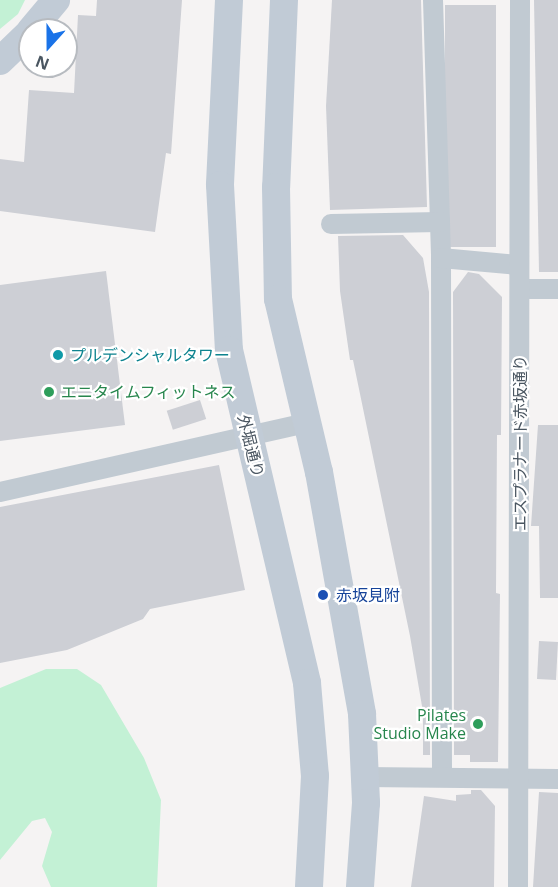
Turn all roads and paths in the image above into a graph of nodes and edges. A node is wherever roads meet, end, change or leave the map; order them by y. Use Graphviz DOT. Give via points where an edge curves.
graph roads {
  1 [pos="56,0"];
  2 [pos="229,0"];
  3 [pos="284,0"];
  4 [pos="433,0"];
  5 [pos="520,0"];
  6 [pos="41,18"];
  7 [pos="18,44"];
  8 [pos="0,61"];
  9 [pos="440,222"];
  10 [pos="331,224"];
  11 [pos="441,258"];
  12 [pos="518,265"];
  13 [pos="520,289"];
  14 [pos="558,289"];
  15 [pos="307,423"];
  16 [pos="248,438"];
  17 [pos="0,492"];
  18 [pos="364,777"];
  19 [pos="442,777"];
  20 [pos="521,779"];
  21 [pos="558,779"];
  22 [pos="309,887"];
  23 [pos="360,887"];
  24 [pos="518,887"];
  1 -- 6 [label="main road"];
  2 -- 16 [label="main road, 外堀通り" via="220,185 230,350"];
  3 -- 15 [label="main road" via="276,187 279,299"];
  4 -- 9 [label="street"];
  5 -- 12 [label="street, エスプラナード赤坂通り"];
  7 -- 8 [label="main road"];
  9 -- 10 [label="street"];
  9 -- 11 [label="street"];
  11 -- 12 [label="street"];
  11 -- 19 [label="street"];
  12 -- 13 [label="street, エスプラナード赤坂通り"];
  13 -- 14 [label="street"];
  13 -- 20 [label="street, エスプラナード赤坂通り"];
  15 -- 16 [label="street"];
  15 -- 18 [label="main road" via="362,714"];
  16 -- 17 [label="street"];
  16 -- 22 [label="main road, 外堀通り" via="307,683 315,788"];
  18 -- 19 [label="street"];
  18 -- 23 [label="main road"];
  19 -- 20 [label="street"];
  20 -- 21 [label="street"];
  20 -- 24 [label="street, エスプラナード赤坂通り"];
}
